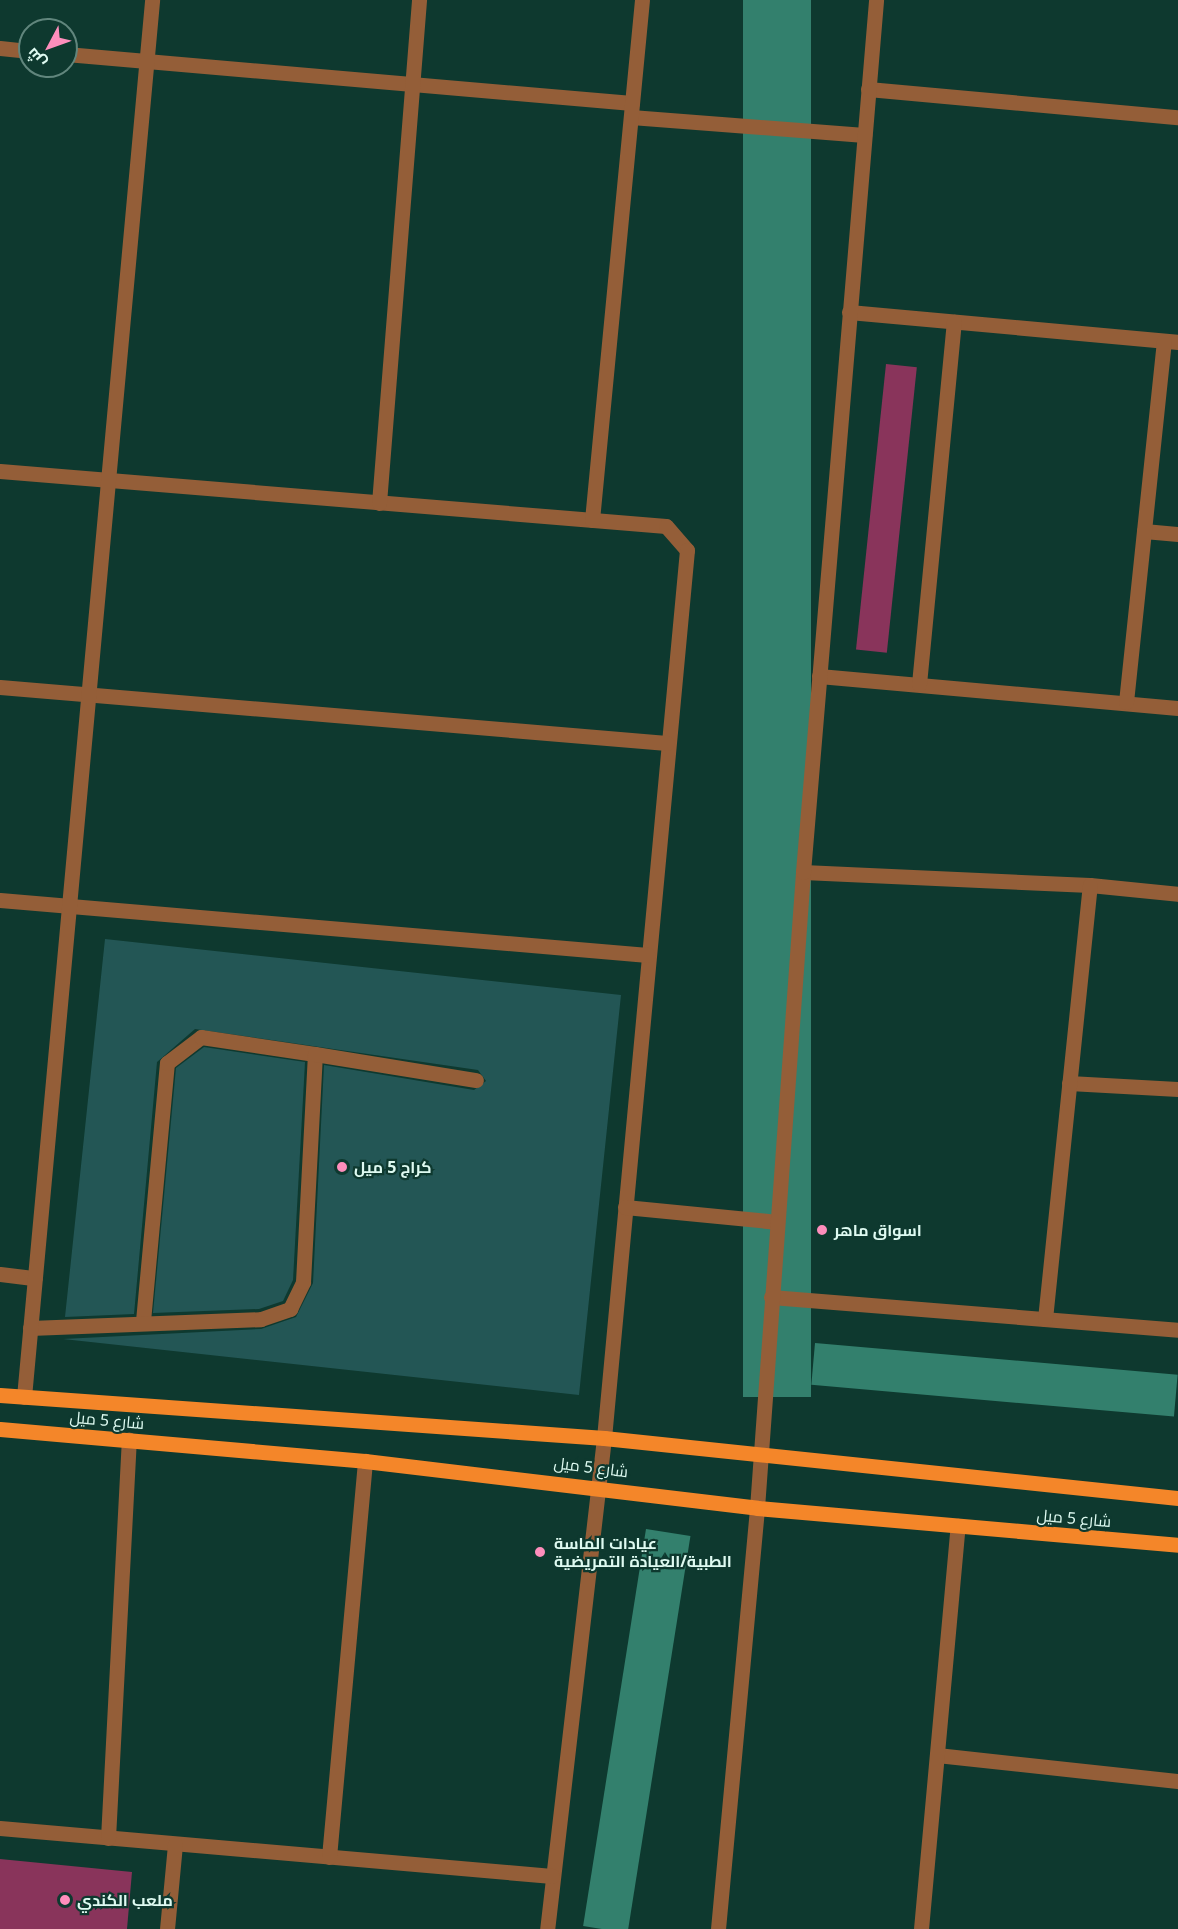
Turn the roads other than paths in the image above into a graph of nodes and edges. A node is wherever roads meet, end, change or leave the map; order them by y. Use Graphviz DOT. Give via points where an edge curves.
graph roads {
  1 [pos="152,0"];
  2 [pos="419,0"];
  3 [pos="642,0"];
  4 [pos="876,0"];
  5 [pos="0,48"];
  6 [pos="18,50"];
  7 [pos="78,55"];
  8 [pos="146,61"];
  9 [pos="412,84"];
  10 [pos="868,89"];
  11 [pos="632,110"];
  12 [pos="1178,117"];
  13 [pos="864,135"];
  14 [pos="849,312"];
  15 [pos="954,322"];
  16 [pos="1171,341"];
  17 [pos="0,471"];
  18 [pos="108,480"];
  19 [pos="379,503"];
  20 [pos="592,520"];
  21 [pos="1144,531"];
  22 [pos="1178,534"];
  23 [pos="819,675"];
  24 [pos="919,684"];
  25 [pos="0,687"];
  26 [pos="88,695"];
  27 [pos="1126,702"];
  28 [pos="1178,708"];
  29 [pos="667,743"];
  30 [pos="803,872"];
  31 [pos="1090,885"];
  32 [pos="1178,894"];
  33 [pos="0,900"];
  34 [pos="69,906"];
  35 [pos="648,955"];
  36 [pos="315,1054"];
  37 [pos="476,1080"];
  38 [pos="1070,1083"];
  39 [pos="1178,1089"];
  40 [pos="625,1207"];
  41 [pos="777,1222"];
  42 [pos="0,1274"];
  43 [pos="35,1278"];
  44 [pos="771,1297"];
  45 [pos="1045,1319"];
  46 [pos="143,1321"];
  47 [pos="30,1328"];
  48 [pos="1178,1330"];
  49 [pos="0,1395"];
  50 [pos="24,1398"];
  51 [pos="0,1429"];
  52 [pos="604,1438"];
  53 [pos="129,1440"];
  54 [pos="759,1456"];
  55 [pos="365,1461"];
  56 [pos="597,1485"];
  57 [pos="1178,1498"];
  58 [pos="757,1508"];
  59 [pos="958,1526"];
  60 [pos="1178,1545"];
  61 [pos="937,1755"];
  62 [pos="1178,1781"];
  63 [pos="0,1828"];
  64 [pos="108,1838"];
  65 [pos="175,1844"];
  66 [pos="328,1857"];
  67 [pos="552,1876"];
  68 [pos="167,1929"];
  69 [pos="547,1929"];
  70 [pos="718,1929"];
  71 [pos="921,1929"];
  1 -- 8 [label="street"];
  2 -- 9 [label="street"];
  3 -- 11 [label="street"];
  4 -- 10 [label="street"];
  5 -- 6 [label="street"];
  7 -- 8 [label="street"];
  8 -- 9 [label="street"];
  8 -- 18 [label="street"];
  9 -- 11 [label="street"];
  9 -- 19 [label="street"];
  10 -- 12 [label="street"];
  10 -- 13 [label="street"];
  11 -- 13 [label="street"];
  11 -- 20 [label="street"];
  13 -- 14 [label="street"];
  14 -- 15 [label="street"];
  14 -- 23 [label="street"];
  15 -- 16 [label="street"];
  15 -- 24 [label="street"];
  16 -- 21 [label="street"];
  17 -- 18 [label="street"];
  18 -- 19 [label="street"];
  18 -- 26 [label="street"];
  19 -- 20 [label="street"];
  20 -- 29 [label="street" via="666,526 687,550"];
  21 -- 22 [label="street"];
  21 -- 27 [label="street"];
  23 -- 24 [label="street"];
  23 -- 30 [label="street"];
  24 -- 27 [label="street"];
  25 -- 26 [label="street"];
  26 -- 29 [label="street"];
  26 -- 34 [label="street"];
  27 -- 28 [label="street"];
  29 -- 35 [label="street"];
  30 -- 31 [label="street"];
  30 -- 41 [label="street"];
  31 -- 32 [label="street"];
  31 -- 38 [label="street"];
  33 -- 34 [label="street"];
  34 -- 35 [label="street"];
  34 -- 43 [label="street"];
  35 -- 40 [label="street"];
  36 -- 37 [label="street"];
  36 -- 46 [label="street" via="303,1282 290,1309 261,1319"];
  36 -- 46 [label="street" via="201,1037 167,1063"];
  38 -- 39 [label="street"];
  38 -- 45 [label="street"];
  40 -- 41 [label="street"];
  40 -- 52 [label="street"];
  41 -- 44 [label="street"];
  42 -- 43 [label="street"];
  43 -- 47 [label="street"];
  44 -- 45 [label="street"];
  44 -- 54 [label="street"];
  45 -- 48 [label="street"];
  46 -- 47 [label="street"];
  47 -- 50 [label="street"];
  49 -- 50 [label="main road, شارع 5 ميل"];
  50 -- 52 [label="main road, شارع 5 ميل"];
  51 -- 53 [label="main road, شارع 5 ميل"];
  52 -- 54 [label="main road, شارع 5 ميل"];
  52 -- 56 [label="street"];
  53 -- 55 [label="main road, شارع 5 ميل"];
  53 -- 64 [label="street"];
  54 -- 57 [label="main road, شارع 5 ميل"];
  54 -- 58 [label="street"];
  55 -- 56 [label="main road, شارع 5 ميل"];
  55 -- 66 [label="street"];
  56 -- 58 [label="main road, شارع 5 ميل"];
  56 -- 67 [label="street"];
  58 -- 59 [label="main road, شارع 5 ميل"];
  58 -- 70 [label="street"];
  59 -- 60 [label="main road, شارع 5 ميل"];
  59 -- 61 [label="street"];
  61 -- 62 [label="street"];
  61 -- 71 [label="street"];
  63 -- 64 [label="street"];
  64 -- 65 [label="street"];
  65 -- 66 [label="street"];
  65 -- 68 [label="street"];
  66 -- 67 [label="street"];
  67 -- 69 [label="street"];
}
